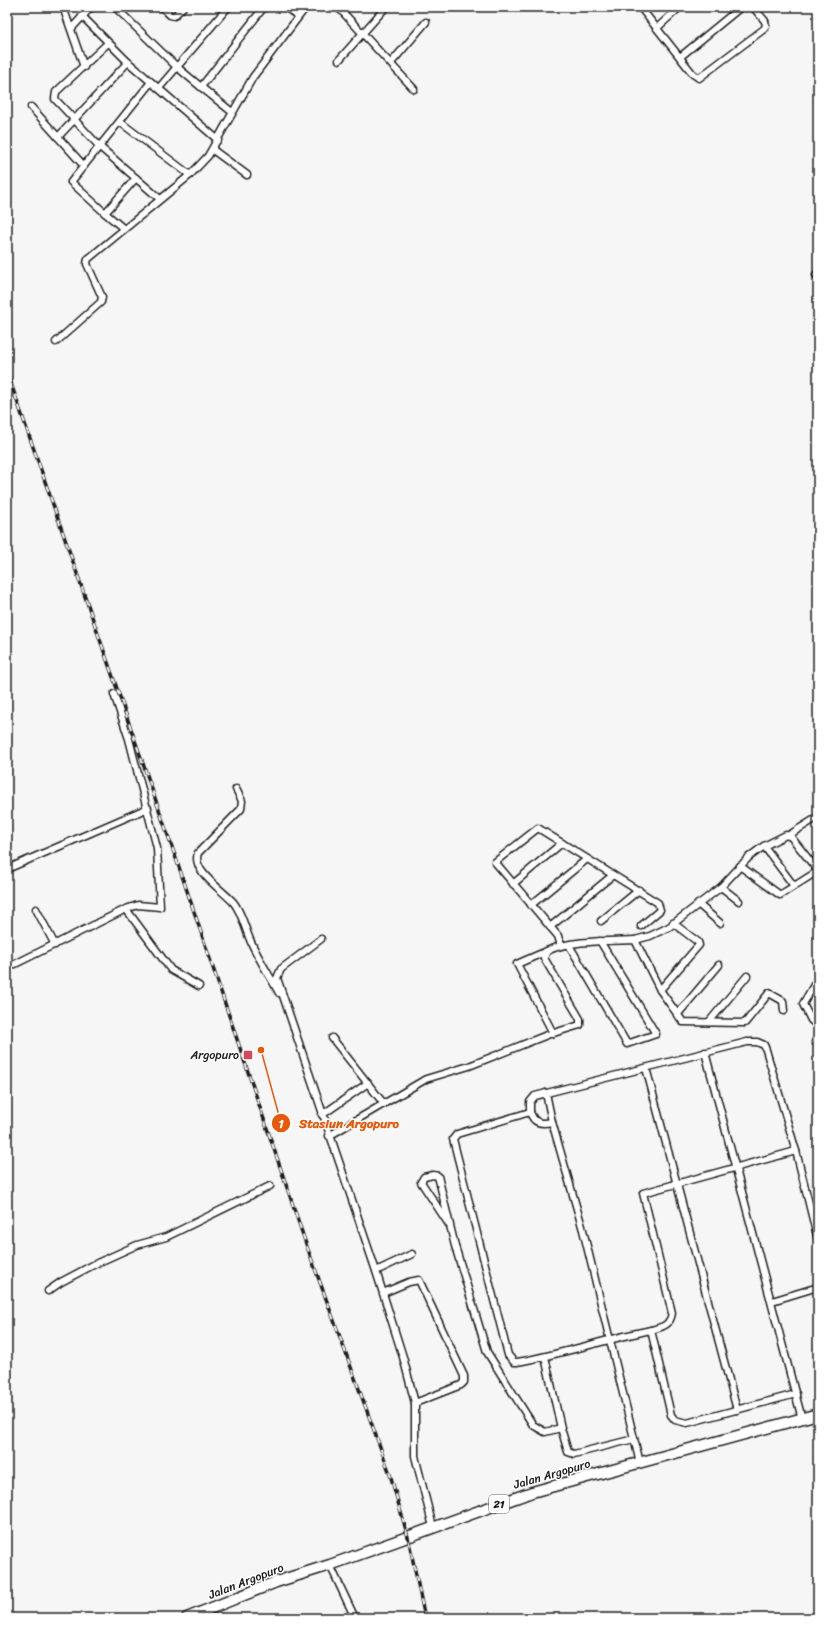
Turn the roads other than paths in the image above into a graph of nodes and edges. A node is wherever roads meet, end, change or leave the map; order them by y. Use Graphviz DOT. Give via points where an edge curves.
graph roads {
  1 [pos="63,7"];
  2 [pos="91,7"];
  3 [pos="115,7"];
  4 [pos="162,7"];
  5 [pos="183,7"];
  6 [pos="228,7"];
  7 [pos="264,7"];
  8 [pos="285,7"];
  9 [pos="306,7"];
  10 [pos="338,7"];
  11 [pos="386,7"];
  12 [pos="640,7"];
  13 [pos="680,7"];
  14 [pos="741,7"];
  15 [pos="753,7"];
  16 [pos="82,16"];
  17 [pos="298,16"];
  18 [pos="426,22"];
  19 [pos="72,28"];
  20 [pos="657,28"];
  21 [pos="363,34"];
  22 [pos="108,43"];
  23 [pos="680,57"];
  24 [pos="339,60"];
  25 [pos="128,62"];
  26 [pos="391,63"];
  27 [pos="84,67"];
  28 [pos="177,67"];
  29 [pos="151,82"];
  30 [pos="201,87"];
  31 [pos="159,88"];
  32 [pos="414,89"];
  33 [pos="31,107"];
  34 [pos="232,112"];
  35 [pos="75,121"];
  36 [pos="120,122"];
  37 [pos="58,137"];
  38 [pos="218,140"];
  39 [pos="100,147"];
  40 [pos="213,150"];
  41 [pos="84,166"];
  42 [pos="190,175"];
  43 [pos="247,175"];
  44 [pos="136,178"];
  45 [pos="160,199"];
  46 [pos="105,213"];
  47 [pos="124,229"];
  48 [pos="56,342"];
  49 [pos="114,694"];
  50 [pos="236,789"];
  51 [pos="148,808"];
  52 [pos="818,817"];
  53 [pos="789,835"];
  54 [pos="562,843"];
  55 [pos="764,846"];
  56 [pos="587,859"];
  57 [pos="740,866"];
  58 [pos="7,869"];
  59 [pos="818,871"];
  60 [pos="613,875"];
  61 [pos="513,884"];
  62 [pos="794,886"];
  63 [pos="721,887"];
  64 [pos="639,890"];
  65 [pos="739,901"];
  66 [pos="698,904"];
  67 [pos="531,905"];
  68 [pos="36,909"];
  69 [pos="126,909"];
  70 [pos="601,921"];
  71 [pos="673,923"];
  72 [pos="720,923"];
  73 [pos="641,926"];
  74 [pos="550,927"];
  75 [pos="321,939"];
  76 [pos="635,940"];
  77 [pos="600,941"];
  78 [pos="55,945"];
  79 [pos="570,945"];
  80 [pos="561,946"];
  81 [pos="546,951"];
  82 [pos="719,965"];
  83 [pos="7,968"];
  84 [pos="747,976"];
  85 [pos="818,978"];
  86 [pos="199,986"];
  87 [pos="660,990"];
  88 [pos="286,1005"];
  89 [pos="784,1011"];
  90 [pos="677,1015"];
  91 [pos="709,1022"];
  92 [pos="818,1026"];
  93 [pos="553,1033"];
  94 [pos="332,1038"];
  95 [pos="705,1052"];
  96 [pos="646,1068"];
  97 [pos="368,1083"];
  98 [pos="546,1093"];
  99 [pos="384,1104"];
  100 [pos="530,1112"];
  101 [pos="322,1115"];
  102 [pos="552,1122"];
  103 [pos="329,1136"];
  104 [pos="796,1151"];
  105 [pos="735,1168"];
  106 [pos="677,1183"];
  107 [pos="270,1186"];
  108 [pos="450,1226"];
  109 [pos="818,1240"];
  110 [pos="412,1254"];
  111 [pos="376,1271"];
  112 [pos="818,1287"];
  113 [pos="48,1291"];
  114 [pos="383,1294"];
  115 [pos="772,1301"];
  116 [pos="651,1330"];
  117 [pos="609,1338"];
  118 [pos="545,1357"];
  119 [pos="796,1394"];
  120 [pos="415,1403"];
  121 [pos="737,1410"];
  122 [pos="818,1414"];
  123 [pos="802,1419"];
  124 [pos="561,1428"];
  125 [pos="634,1438"];
  126 [pos="640,1463"];
  127 [pos="433,1527"];
  128 [pos="330,1565"];
  129 [pos="187,1618"];
  130 [pos="354,1618"];
  1 -- 19 [label="street"];
  2 -- 16 [label="street"];
  3 -- 28 [label="street"];
  4 -- 5 [label="street" via="174,16"];
  6 -- 28 [label="street"];
  7 -- 30 [label="street"];
  8 -- 17 [label="street"];
  9 -- 17 [label="street"];
  10 -- 21 [label="street"];
  11 -- 21 [label="street"];
  12 -- 20 [label="street"];
  13 -- 20 [label="street"];
  14 -- 23 [label="street"];
  15 -- 23 [label="street" via="765,21 764,29 702,77 696,77"];
  16 -- 19 [label="street"];
  16 -- 22 [label="street"];
  17 -- 34 [label="street" via="253,77"];
  18 -- 26 [label="street"];
  19 -- 27 [label="street"];
  20 -- 23 [label="street"];
  21 -- 24 [label="street"];
  21 -- 26 [label="street"];
  22 -- 25 [label="street"];
  22 -- 27 [label="street"];
  25 -- 29 [label="street"];
  25 -- 35 [label="street"];
  26 -- 32 [label="street"];
  27 -- 35 [label="street" via="54,96"];
  28 -- 30 [label="street"];
  28 -- 31 [label="street"];
  29 -- 31 [label="street"];
  29 -- 36 [label="street"];
  30 -- 34 [label="street"];
  31 -- 38 [label="street"];
  33 -- 37 [label="street"];
  34 -- 38 [label="street"];
  35 -- 37 [label="street"];
  35 -- 39 [label="street"];
  36 -- 39 [label="street"];
  36 -- 42 [label="street"];
  37 -- 41 [label="street"];
  38 -- 40 [label="street"];
  39 -- 41 [label="street"];
  39 -- 44 [label="street"];
  40 -- 42 [label="street"];
  40 -- 43 [label="street"];
  41 -- 46 [label="street" via="72,184"];
  42 -- 45 [label="street"];
  44 -- 45 [label="street"];
  44 -- 46 [label="street"];
  45 -- 47 [label="street"];
  46 -- 47 [label="street"];
  47 -- 48 [label="street" via="87,261 102,298 101,302"];
  49 -- 51 [label="street"];
  50 -- 88 [label="street" via="242,801 241,809 198,853 197,860 203,873 238,909 255,950"];
  51 -- 58 [label="street"];
  51 -- 69 [label="street" via="157,848 160,907 138,905"];
  52 -- 53 [label="street"];
  53 -- 55 [label="street"];
  53 -- 59 [label="street"];
  54 -- 56 [label="street"];
  54 -- 61 [label="street"];
  54 -- 61 [label="street" via="538,828 496,859 496,864"];
  55 -- 57 [label="street"];
  55 -- 62 [label="street"];
  56 -- 60 [label="street"];
  56 -- 67 [label="street"];
  57 -- 62 [label="street" via="780,895"];
  57 -- 63 [label="street"];
  59 -- 62 [label="street"];
  60 -- 64 [label="street"];
  60 -- 74 [label="street"];
  61 -- 67 [label="street"];
  63 -- 65 [label="street"];
  63 -- 66 [label="street"];
  64 -- 70 [label="street"];
  64 -- 73 [label="street" via="658,903 660,910"];
  66 -- 71 [label="street"];
  66 -- 72 [label="street"];
  67 -- 74 [label="street"];
  68 -- 78 [label="street"];
  69 -- 78 [label="street"];
  69 -- 86 [label="street" via="171,970"];
  71 -- 76 [label="street" via="664,930"];
  71 -- 87 [label="street" via="699,945"];
  74 -- 80 [label="street" via="558,936"];
  75 -- 88 [label="street" via="279,972 277,978"];
  76 -- 77 [label="street"];
  76 -- 87 [label="street"];
  77 -- 79 [label="street"];
  77 -- 79 [label="street" via="656,1034 627,1044"];
  78 -- 83 [label="street"];
  79 -- 80 [label="street"];
  80 -- 81 [label="street"];
  81 -- 93 [label="street" via="517,964"];
  81 -- 93 [label="street" via="544,958 581,1022 580,1025"];
  82 -- 90 [label="street"];
  84 -- 91 [label="street"];
  85 -- 92 [label="street" via="803,1004 811,1020"];
  87 -- 90 [label="street"];
  88 -- 101 [label="street"];
  89 -- 91 [label="street" via="782,1001 769,993 744,1023"];
  90 -- 91 [label="street" via="683,1022"];
  93 -- 99 [label="street" via="469,1066 426,1079"];
  94 -- 97 [label="street"];
  95 -- 96 [label="street"];
  95 -- 104 [label="street" via="747,1042 764,1045"];
  95 -- 105 [label="street"];
  96 -- 98 [label="street"];
  96 -- 106 [label="street"];
  97 -- 99 [label="street"];
  97 -- 101 [label="street"];
  98 -- 100 [label="street" via="532,1099"];
  98 -- 102 [label="street"];
  99 -- 103 [label="street"];
  100 -- 102 [label="street" via="538,1123"];
  100 -- 118 [label="street" via="457,1134 453,1139 508,1355 514,1362"];
  101 -- 103 [label="street"];
  102 -- 117 [label="street" via="583,1230"];
  103 -- 111 [label="street"];
  104 -- 105 [label="street"];
  104 -- 109 [label="street"];
  105 -- 106 [label="street"];
  105 -- 115 [label="street"];
  106 -- 116 [label="street" via="643,1193 672,1313 668,1325"];
  106 -- 121 [label="street"];
  107 -- 113 [label="street" via="166,1237 137,1245 95,1264"];
  108 -- 108 [label="street" via="438,1176 424,1177 421,1182"];
  108 -- 124 [label="street" via="487,1352 533,1425 545,1432"];
  110 -- 111 [label="street"];
  111 -- 114 [label="street"];
  112 -- 115 [label="street"];
  114 -- 120 [label="street"];
  114 -- 120 [label="street" via="418,1280 464,1376 461,1385"];
  115 -- 119 [label="street"];
  116 -- 117 [label="street"];
  116 -- 121 [label="street" via="671,1415 675,1420 687,1423"];
  117 -- 118 [label="street"];
  117 -- 125 [label="street"];
  118 -- 124 [label="street"];
  119 -- 121 [label="street"];
  119 -- 123 [label="street"];
  120 -- 127 [label="street" via="414,1450"];
  122 -- 123 [label="highway, Jalan Argopuro / 21"];
  123 -- 126 [label="highway, Jalan Argopuro / 21"];
  124 -- 125 [label="street" via="571,1454"];
  125 -- 126 [label="street"];
  126 -- 127 [label="highway, Jalan Argopuro / 21" via="532,1492"];
  127 -- 128 [label="highway, Jalan Argopuro / 21"];
  128 -- 129 [label="highway, Jalan Argopuro / 21" via="276,1582"];
  128 -- 130 [label="street"];
}
